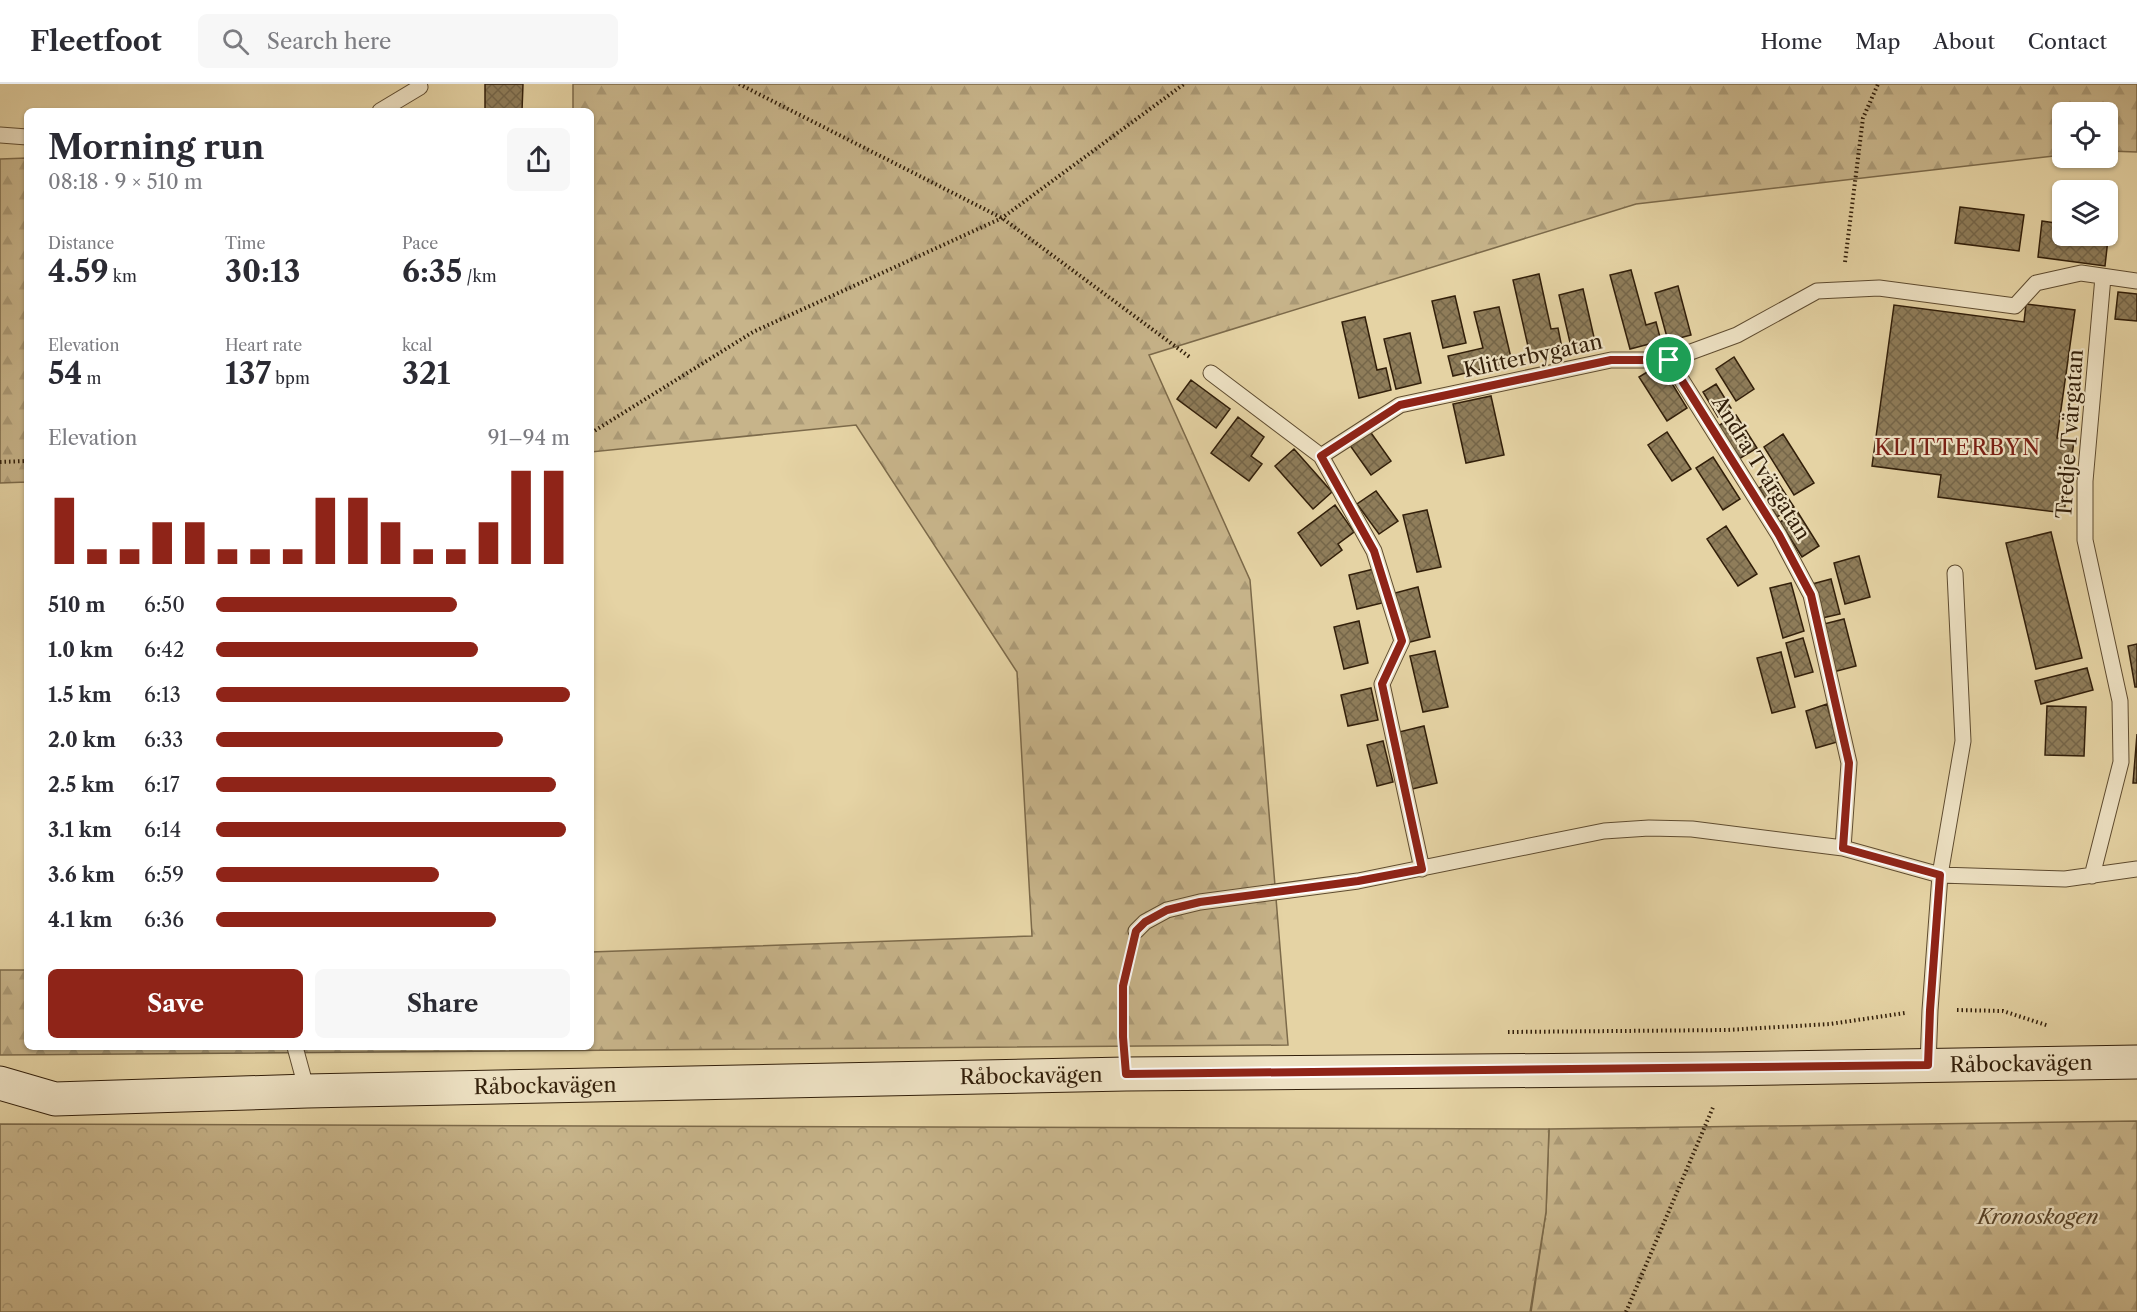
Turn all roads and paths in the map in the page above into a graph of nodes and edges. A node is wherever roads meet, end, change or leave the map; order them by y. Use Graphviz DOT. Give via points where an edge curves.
graph roads {
  1 [pos="739,84"];
  2 [pos="1184,84"];
  3 [pos="1878,84"];
  4 [pos="420,87"];
  5 [pos="385,108"];
  6 [pos="0,135"];
  7 [pos="24,137"];
  8 [pos="1002,218"];
  9 [pos="2103,277"];
  10 [pos="2137,282"];
  11 [pos="1841,290"];
  12 [pos="1669,360"];
  13 [pos="1211,373"];
  14 [pos="594,431"];
  15 [pos="1321,456"];
  16 [pos="24,461"];
  17 [pos="0,462"];
  18 [pos="1955,573"];
  19 [pos="1843,848"];
  20 [pos="1422,869"];
  21 [pos="2137,869"];
  22 [pos="1940,875"];
  23 [pos="2092,876"];
  24 [pos="1136,931"];
  25 [pos="297,1050"];
  26 [pos="2137,1062"];
  27 [pos="1928,1065"];
  28 [pos="1126,1074"];
  29 [pos="0,1083"];
  30 [pos="307,1091"];
  31 [pos="1716,1101"];
  32 [pos="1626,1312"];
  1 -- 8 [label="path"];
  2 -- 8 [label="path"];
  3 -- 11 [label="path" via="1863,118"];
  4 -- 5 [label="lane"];
  6 -- 7 [label="lane"];
  8 -- 13 [label="path"];
  8 -- 14 [label="path" via="753,332"];
  9 -- 10 [label="lane, Klitterbygatan"];
  9 -- 11 [label="lane, Klitterbygatan" via="2081,273 2036,283 2015,306 1879,288"];
  9 -- 23 [label="lane, Tredje Tvärgatan" via="2085,481 2085,540 2120,701 2121,762"];
  11 -- 12 [label="lane, Klitterbygatan" via="1817,291 1737,335"];
  12 -- 15 [label="lane, Klitterbygatan" via="1611,360 1400,405"];
  12 -- 19 [label="lane, Andra Tvärgatan" via="1779,535 1811,595 1849,763"];
  13 -- 15 [label="lane"];
  15 -- 20 [label="lane" via="1374,551 1402,641 1382,684"];
  16 -- 17 [label="path"];
  18 -- 22 [label="lane" via="1963,741"];
  19 -- 20 [label="lane" via="1692,829 1649,828 1584,834"];
  19 -- 22 [label="lane"];
  20 -- 24 [label="lane" via="1200,902 1167,910"];
  21 -- 23 [label="lane"];
  22 -- 23 [label="lane" via="2065,879"];
  22 -- 27 [label="lane"];
  24 -- 28 [label="path" via="1123,986"];
  25 -- 30 [label="lane"];
  26 -- 27 [label="street, Råbockavägen"];
  27 -- 28 [label="street, Råbockavägen"];
  28 -- 30 [label="street, Råbockavägen"];
  29 -- 30 [label="street, Råbockavägen" via="55,1099"];
  31 -- 32 [label="path"];
}
